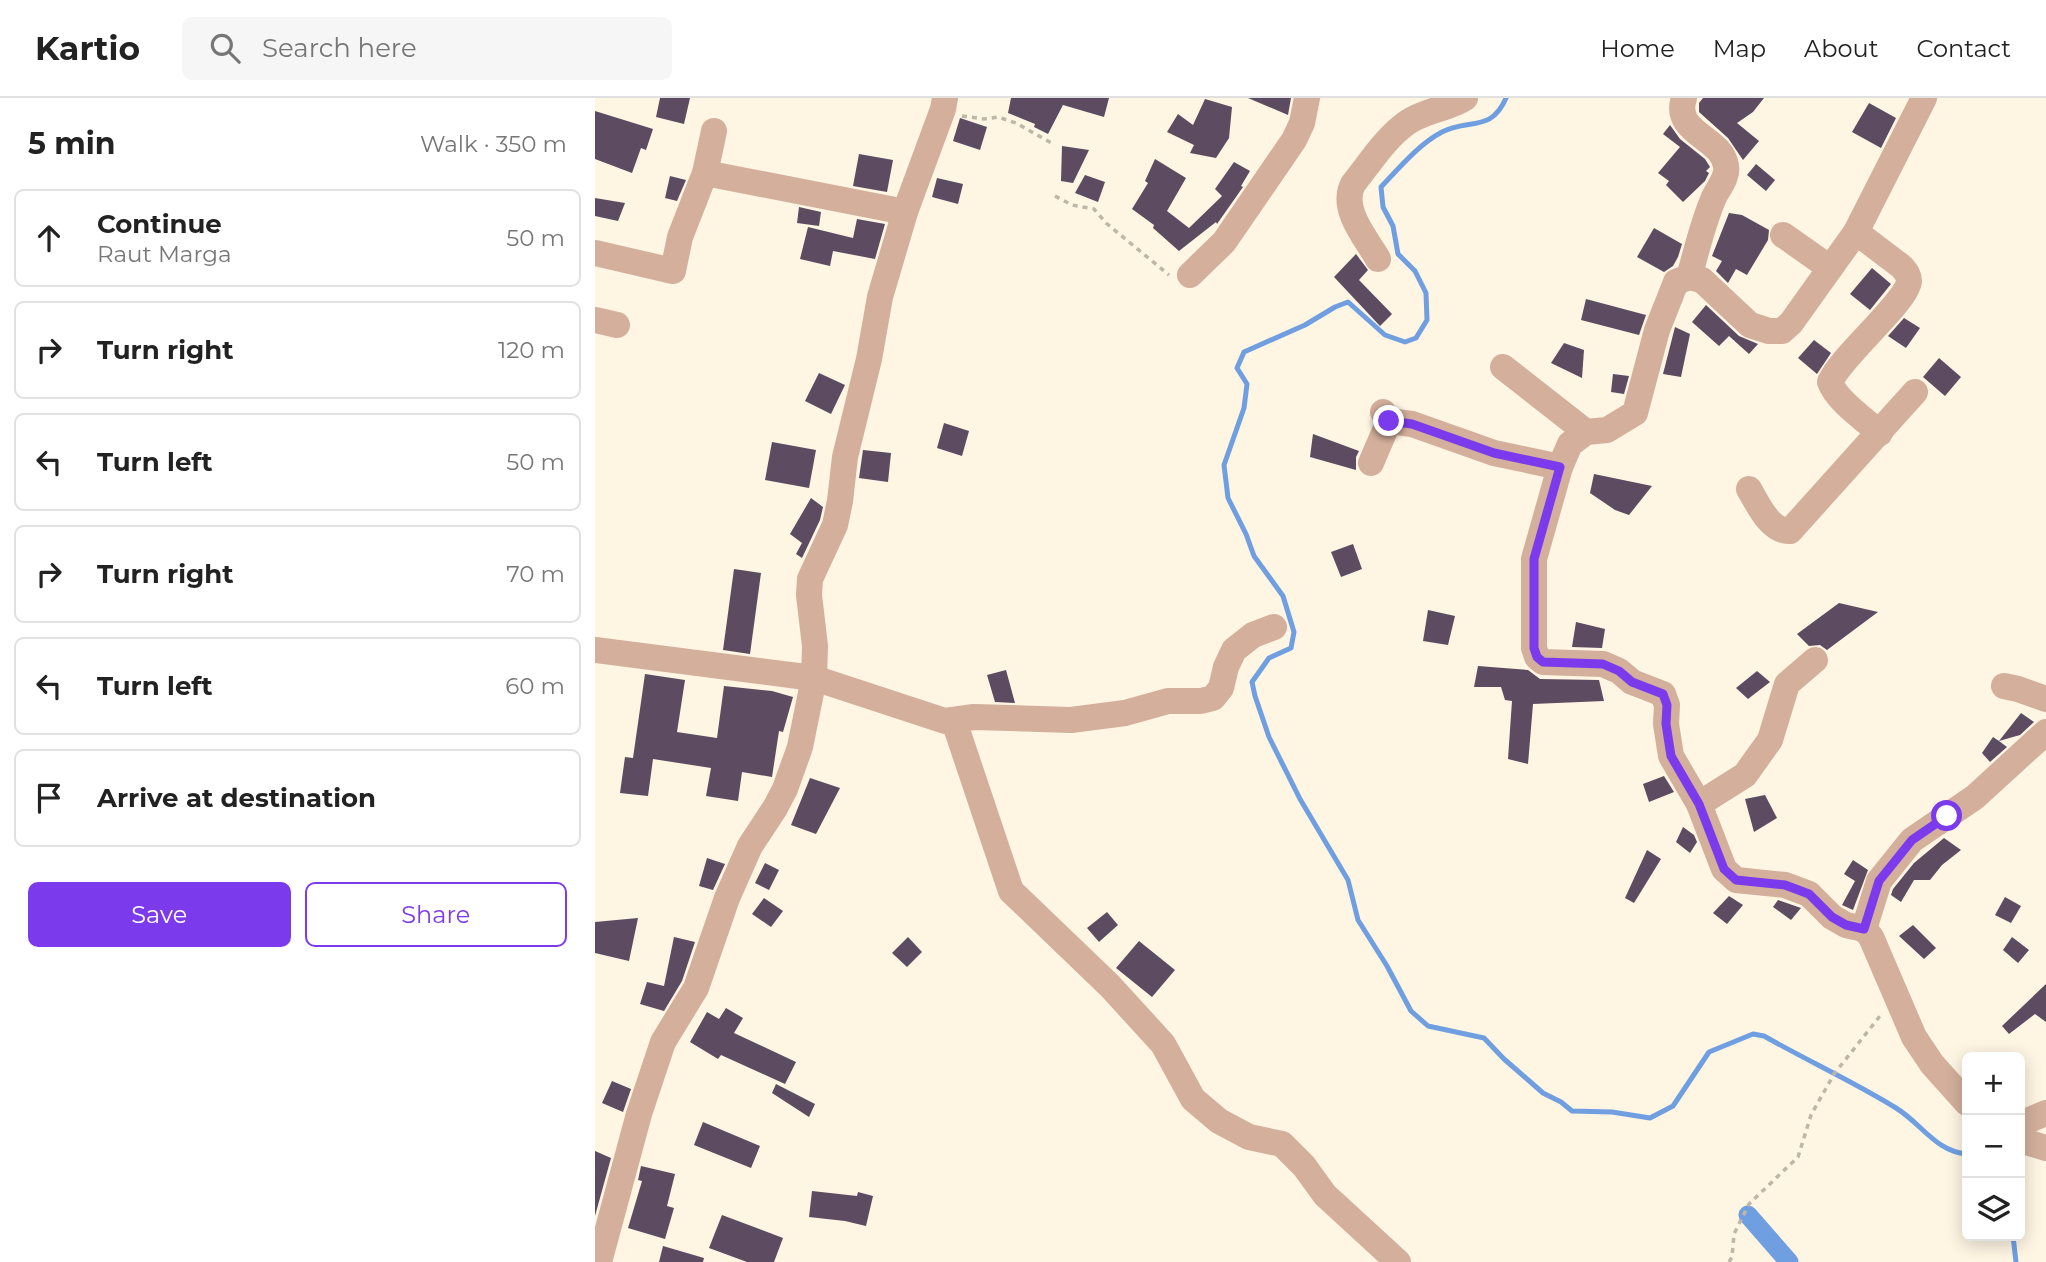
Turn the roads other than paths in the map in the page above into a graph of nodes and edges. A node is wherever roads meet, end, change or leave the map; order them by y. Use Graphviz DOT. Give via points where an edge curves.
graph roads {
  1 [pos="1307,98"];
  2 [pos="1465,98"];
  3 [pos="1684,98"];
  4 [pos="1924,98"];
  5 [pos="944,103"];
  6 [pos="714,131"];
  7 [pos="705,173"];
  8 [pos="905,212"];
  9 [pos="1856,232"];
  10 [pos="1783,235"];
  11 [pos="595,253"];
  12 [pos="1378,259"];
  13 [pos="1830,268"];
  14 [pos="1190,275"];
  15 [pos="1689,277"];
  16 [pos="1503,367"];
  17 [pos="1915,392"];
  18 [pos="1586,432"];
  19 [pos="1880,433"];
  20 [pos="1371,463"];
  21 [pos="1560,467"];
  22 [pos="1749,489"];
  23 [pos="1273,627"];
  24 [pos="595,650"];
  25 [pos="1815,660"];
  26 [pos="814,678"];
  27 [pos="2004,687"];
  28 [pos="2046,699"];
  29 [pos="954,721"];
  30 [pos="2046,732"];
  31 [pos="1699,804"];
  32 [pos="1864,929"];
  33 [pos="1962,1097"];
  34 [pos="2046,1113"];
  35 [pos="2025,1122"];
  36 [pos="2025,1142"];
  37 [pos="2046,1148"];
  38 [pos="599,1262"];
  39 [pos="1398,1262"];
  1 -- 14 [label="street" via="1294,140 1224,242"];
  2 -- 12 [label="street" via="1408,122 1353,184 1349,192 1352,214"];
  3 -- 15 [label="street" via="1683,120 1726,163"];
  4 -- 9 [label="street"];
  5 -- 8 [label="street"];
  6 -- 7 [label="street"];
  7 -- 8 [label="street"];
  7 -- 11 [label="street" via="680,237 673,271"];
  8 -- 26 [label="street" via="880,297 835,525 810,579"];
  9 -- 13 [label="street"];
  9 -- 19 [label="street" via="1902,267 1909,278 1908,286 1830,382 1840,398"];
  10 -- 13 [label="street"];
  13 -- 15 [label="street" via="1781,331 1750,325 1702,280"];
  15 -- 18 [label="street" via="1676,282 1670,294 1635,412 1607,430"];
  16 -- 18 [label="street"];
  17 -- 19 [label="street"];
  18 -- 21 [label="street" via="1570,444"];
  19 -- 22 [label="street" via="1790,531 1775,527"];
  20 -- 21 [label="street" via="1386,417 1494,453"];
  21 -- 31 [label="street" via="1534,559 1537,657 1543,662 1603,664 1663,694 1671,756"];
  23 -- 29 [label="street" via="1234,650 1213,698 1168,701 1125,713 1071,720 974,717"];
  24 -- 26 [label="street"];
  25 -- 31 [label="street" via="1787,684 1770,740 1745,775"];
  26 -- 29 [label="street" via="938,720"];
  26 -- 38 [label="street" via="800,747 785,789 750,846 696,988 663,1042"];
  27 -- 28 [label="street"];
  29 -- 39 [label="street" via="1011,891 1163,1044 1193,1099 1219,1121 1249,1137 1282,1144 1325,1195"];
  30 -- 32 [label="street" via="1975,797 1912,840 1879,881"];
  31 -- 32 [label="street" via="1724,869 1736,880 1785,885 1809,894 1832,917"];
  32 -- 33 [label="street" via="1915,1037"];
  34 -- 35 [label="street"];
  36 -- 37 [label="street"];
}
